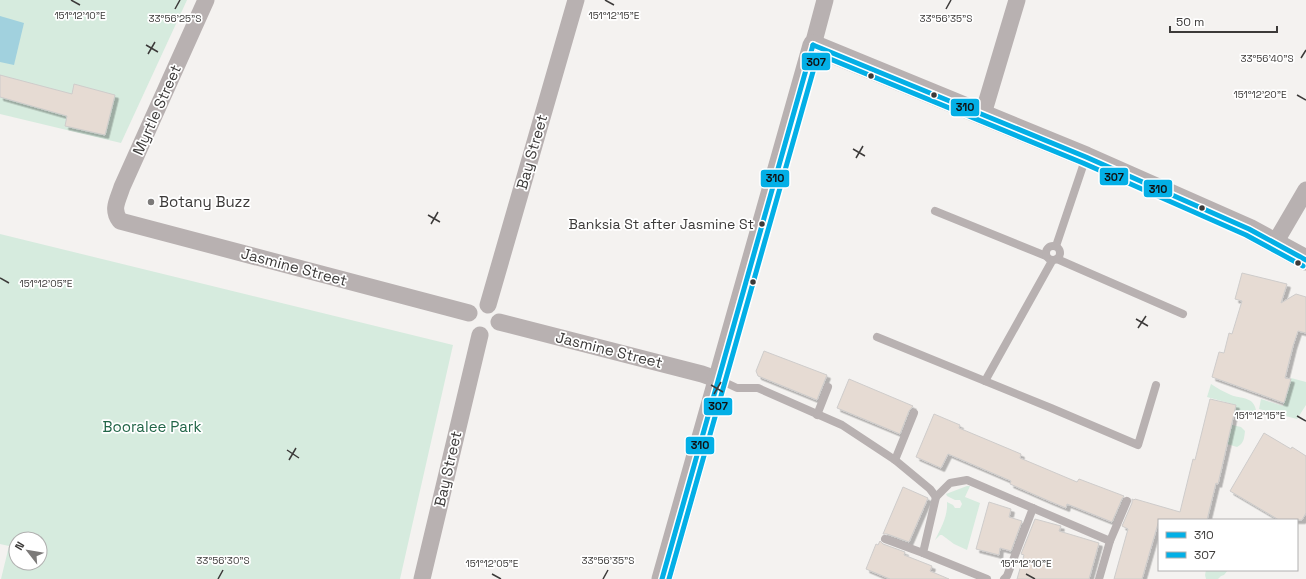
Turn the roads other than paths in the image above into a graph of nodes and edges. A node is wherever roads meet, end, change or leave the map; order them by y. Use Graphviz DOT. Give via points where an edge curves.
graph roads {
  1 [pos="206,0"];
  2 [pos="576,0"];
  3 [pos="825,0"];
  4 [pos="1017,0"];
  5 [pos="812,45"];
  6 [pos="983,114"];
  7 [pos="1086,157"];
  8 [pos="1306,190"];
  9 [pos="935,211"];
  10 [pos="120,221"];
  11 [pos="1275,244"];
  12 [pos="1056,246"];
  13 [pos="1051,259"];
  14 [pos="1306,260"];
  15 [pos="488,305"];
  16 [pos="469,313"];
  17 [pos="1183,314"];
  18 [pos="499,322"];
  19 [pos="480,335"];
  20 [pos="877,337"];
  21 [pos="719,380"];
  22 [pos="985,381"];
  23 [pos="1156,385"];
  24 [pos="828,387"];
  25 [pos="914,412"];
  26 [pos="818,415"];
  27 [pos="895,460"];
  28 [pos="936,497"];
  29 [pos="1127,501"];
  30 [pos="1033,508"];
  31 [pos="886,539"];
  32 [pos="1110,540"];
  33 [pos="923,553"];
  34 [pos="422,579"];
  35 [pos="662,579"];
  36 [pos="987,579"];
  37 [pos="1004,579"];
  38 [pos="1099,579"];
  1 -- 10 [label="street, Myrtle Street" via="122,187 114,209"];
  2 -- 15 [label="street, Bay Street"];
  3 -- 5 [label="street"];
  4 -- 6 [label="street"];
  5 -- 6 [label="street"];
  5 -- 21 [label="street"];
  6 -- 7 [label="street"];
  7 -- 11 [label="street" via="1249,229"];
  7 -- 12 [label="lane"];
  8 -- 11 [label="street"];
  9 -- 13 [label="lane"];
  10 -- 16 [label="street, Jasmine Street"];
  11 -- 14 [label="street"];
  12 -- 13 [label="lane" via="1060,255"];
  12 -- 13 [label="lane" via="1049,246 1046,250"];
  13 -- 17 [label="lane"];
  13 -- 22 [label="lane"];
  15 -- 16 [label="street" via="477,305"];
  15 -- 18 [label="street" via="497,311"];
  16 -- 19 [label="street" via="469,325"];
  18 -- 19 [label="street" via="492,333"];
  18 -- 21 [label="street, Jasmine Street"];
  19 -- 34 [label="street, Bay Street"];
  20 -- 22 [label="lane"];
  21 -- 26 [label="lane" via="737,388 758,388"];
  21 -- 35 [label="street"];
  22 -- 23 [label="lane" via="1138,445"];
  24 -- 26 [label="lane"];
  25 -- 27 [label="lane"];
  26 -- 27 [label="lane" via="842,426"];
  27 -- 28 [label="lane"];
  28 -- 30 [label="lane" via="950,483 967,480"];
  28 -- 33 [label="lane"];
  29 -- 32 [label="lane"];
  30 -- 32 [label="lane"];
  30 -- 37 [label="lane"];
  31 -- 33 [label="lane"];
  32 -- 38 [label="lane"];
  33 -- 36 [label="lane"];
}
